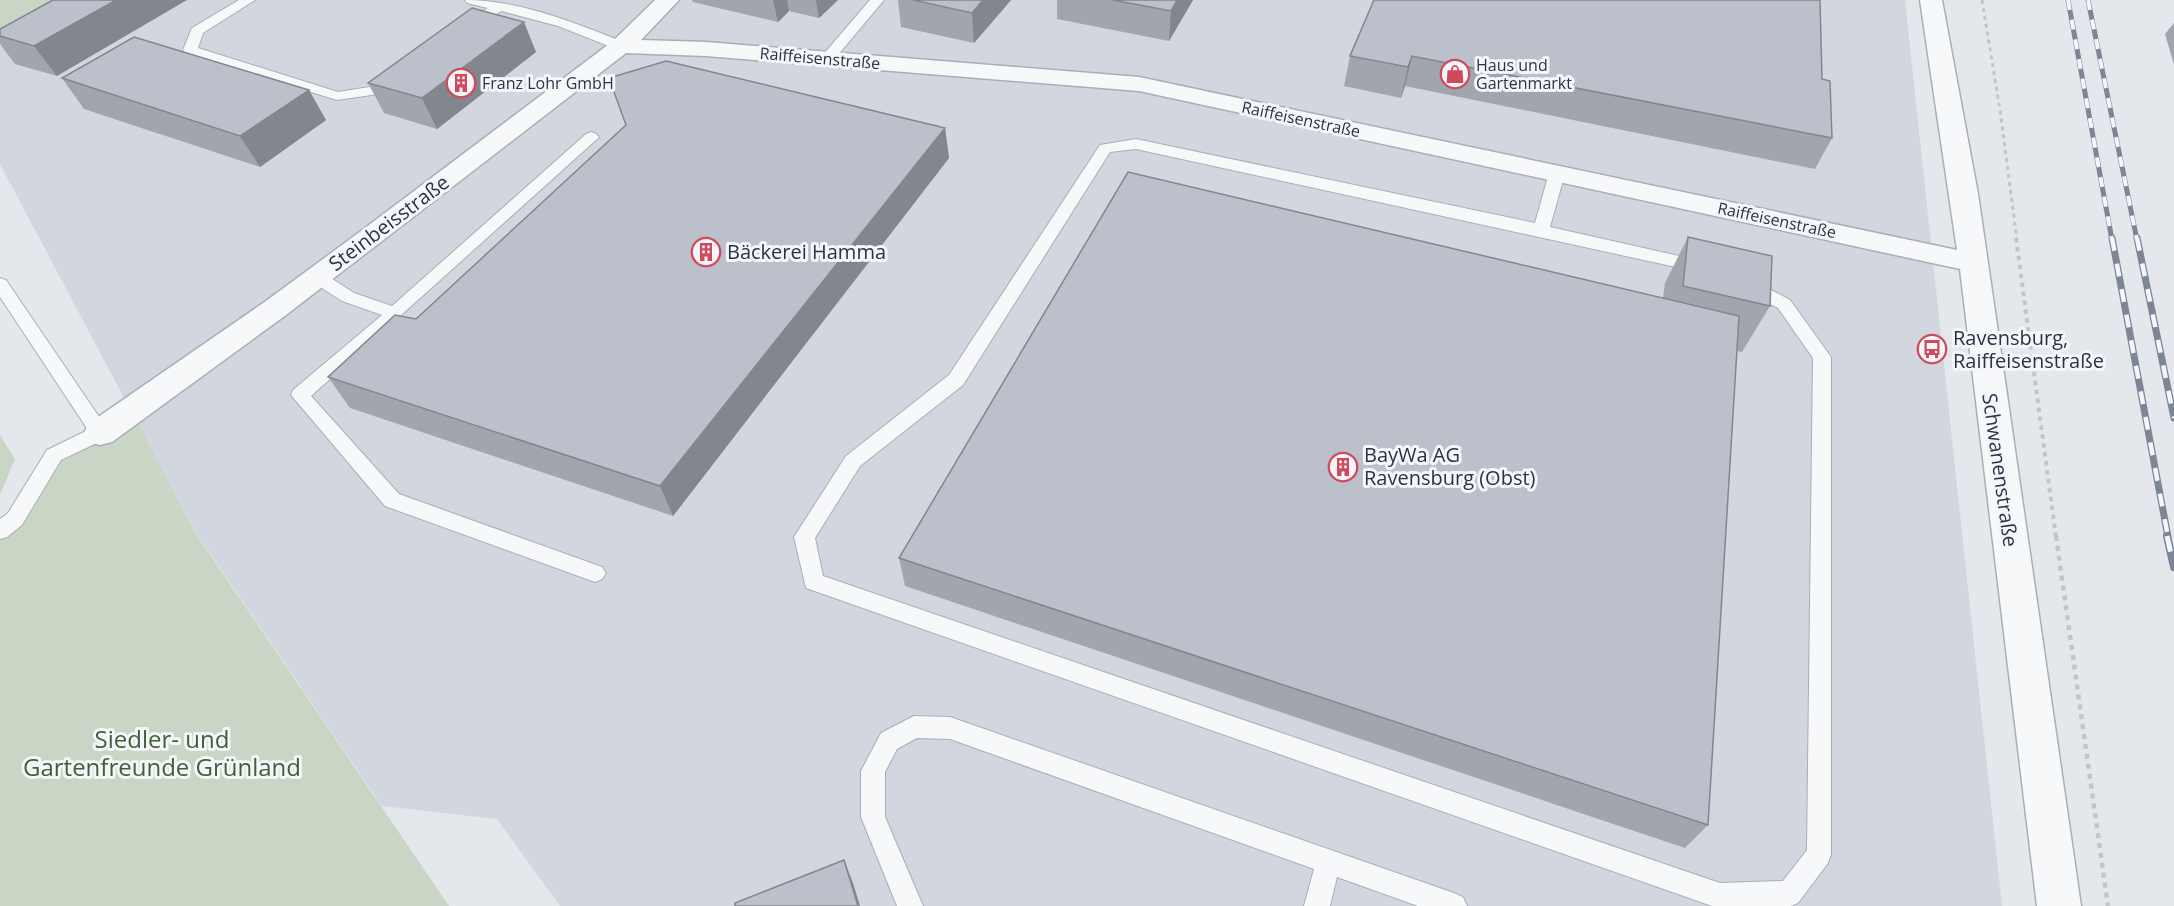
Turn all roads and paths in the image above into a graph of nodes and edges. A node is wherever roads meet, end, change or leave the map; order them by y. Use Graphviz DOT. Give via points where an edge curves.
graph roads {
  1 [pos="248,0"];
  2 [pos="472,0"];
  3 [pos="668,0"];
  4 [pos="877,0"];
  5 [pos="1931,0"];
  6 [pos="1982,0"];
  7 [pos="498,7"];
  8 [pos="452,39"];
  9 [pos="621,46"];
  10 [pos="827,59"];
  11 [pos="407,71"];
  12 [pos="591,137"];
  13 [pos="1557,173"];
  14 [pos="1541,230"];
  15 [pos="1971,262"];
  16 [pos="317,277"];
  17 [pos="0,284"];
  18 [pos="395,313"];
  19 [pos="100,432"];
  20 [pos="0,531"];
  21 [pos="595,573"];
  22 [pos="1328,862"];
  23 [pos="910,906"];
  24 [pos="1317,906"];
  25 [pos="1454,906"];
  26 [pos="2059,906"];
  27 [pos="2108,906"];
  1 -- 11 [label="lane" via="197,31 190,50 337,96 380,90"];
  2 -- 7 [label="lane"];
  3 -- 9 [label="street, Steinbeisstraße"];
  4 -- 10 [label="lane"];
  5 -- 15 [label="street, Schwanenstraße" via="1964,194"];
  6 -- 27 [label="path"];
  7 -- 8 [label="lane"];
  7 -- 9 [label="lane" via="563,22"];
  9 -- 10 [label="street, Raiffeisenstraße"];
  9 -- 16 [label="street, Steinbeisstraße"];
  10 -- 13 [label="street, Raiffeisenstraße" via="1139,84"];
  12 -- 18 [label="lane"];
  13 -- 14 [label="lane"];
  13 -- 15 [label="street, Raiffeisenstraße"];
  14 -- 14 [label="lane" via="1136,144 1106,148 956,380 853,462 804,537 814,582 1720,896 1789,894 1819,854 1822,357 1784,304 1722,271"];
  15 -- 26 [label="street, Schwanenstraße"];
  16 -- 18 [label="lane" via="348,297"];
  16 -- 19 [label="street, Steinbeisstraße"];
  17 -- 19 [label="lane"];
  18 -- 21 [label="lane" via="300,395 392,500"];
  19 -- 20 [label="lane" via="54,455 15,519"];
  22 -- 23 [label="lane" via="950,728 914,727 889,741 873,771 873,817"];
  22 -- 24 [label="lane"];
  22 -- 25 [label="lane"];
}
